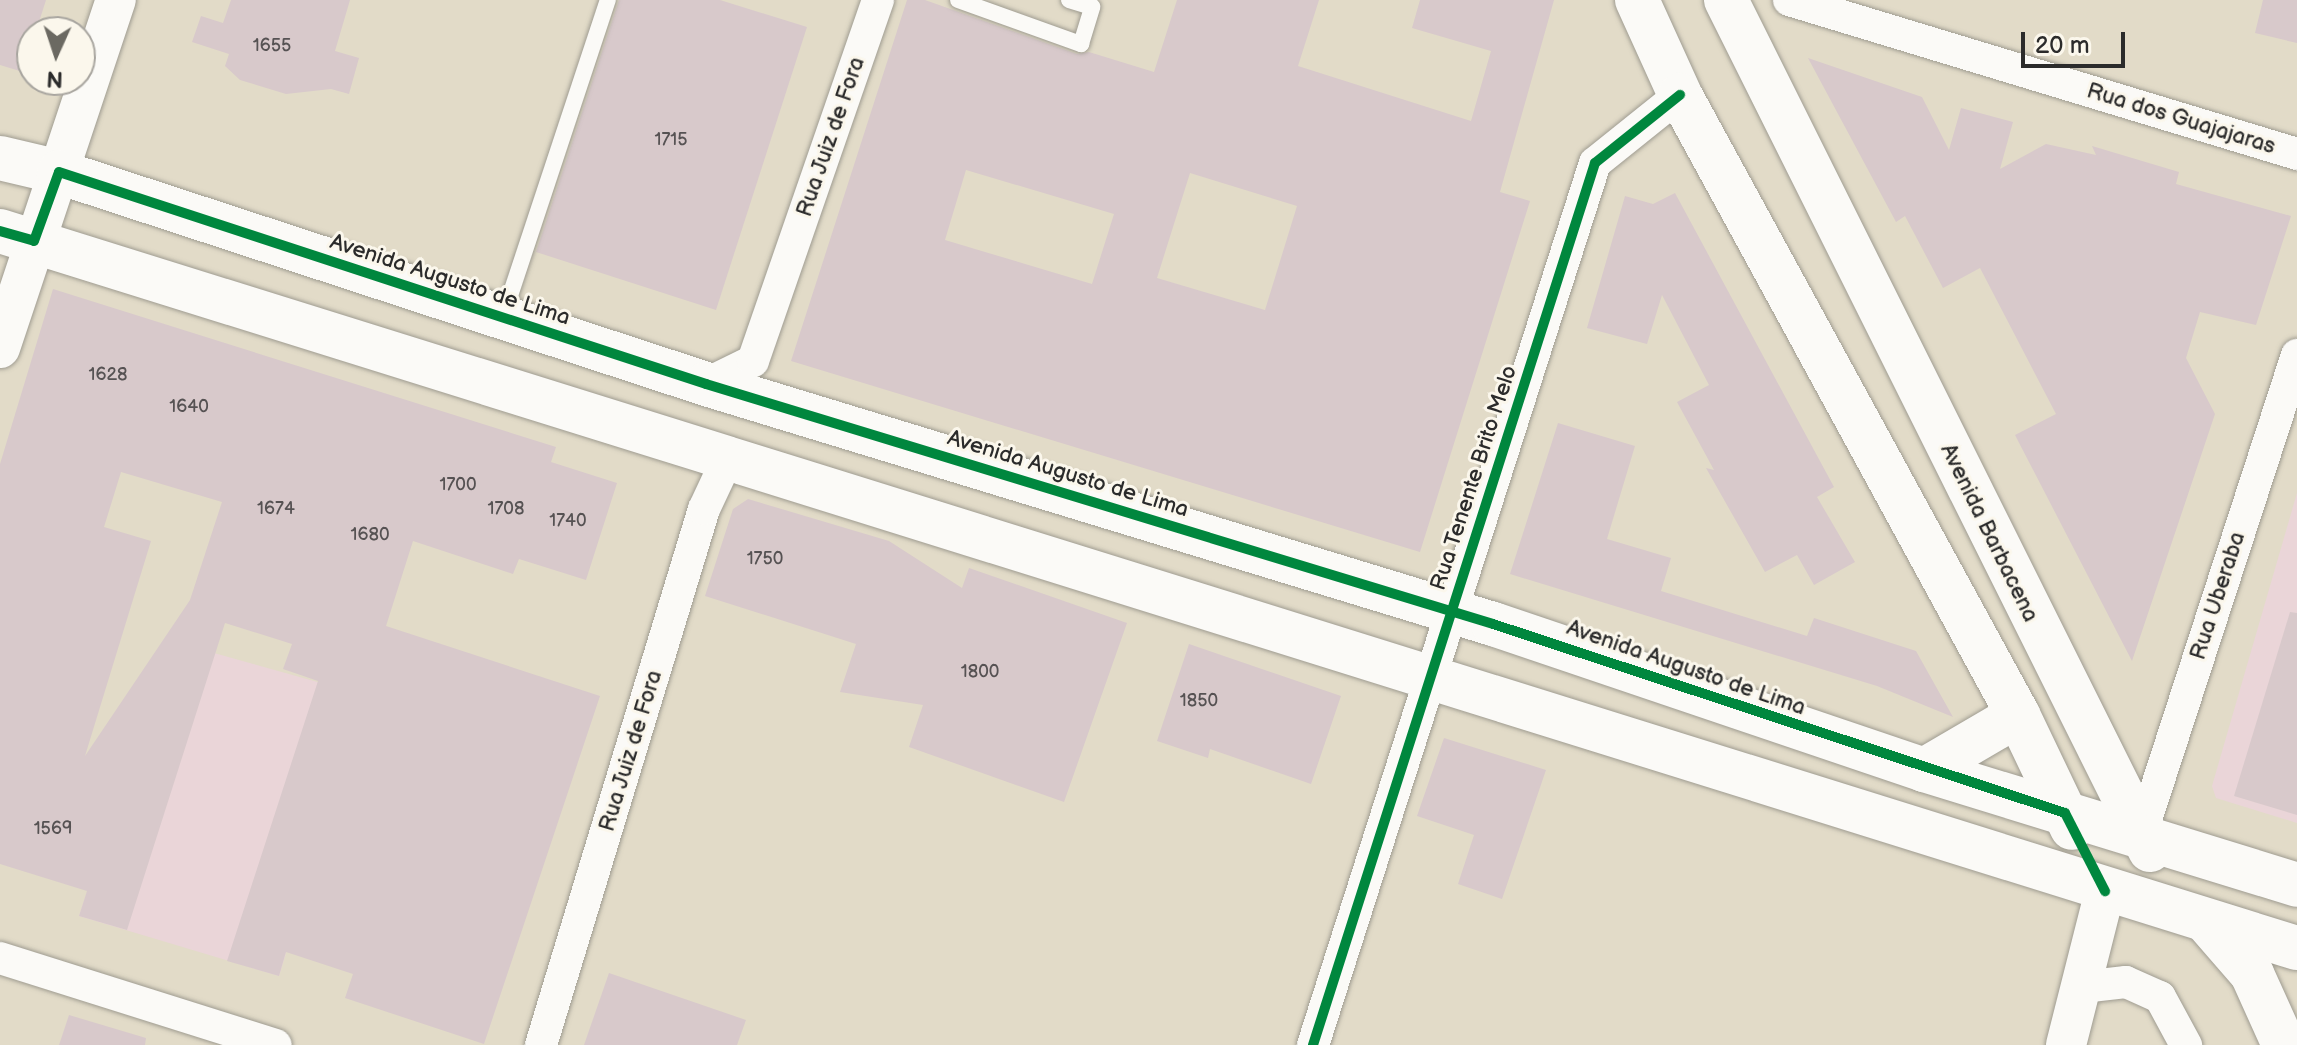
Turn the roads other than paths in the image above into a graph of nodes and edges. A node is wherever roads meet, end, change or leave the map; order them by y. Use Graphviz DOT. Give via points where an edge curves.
graph roads {
  1 [pos="116,0"];
  2 [pos="608,0"];
  3 [pos="878,0"];
  4 [pos="958,0"];
  5 [pos="1069,0"];
  6 [pos="1637,0"];
  7 [pos="1726,0"];
  8 [pos="1789,0"];
  9 [pos="1680,95"];
  10 [pos="2297,154"];
  11 [pos="0,158"];
  12 [pos="59,172"];
  13 [pos="17,236"];
  14 [pos="502,318"];
  15 [pos="0,348"];
  16 [pos="2297,355"];
  17 [pos="706,384"];
  18 [pos="727,460"];
  19 [pos="1451,613"];
  20 [pos="1429,677"];
  21 [pos="2018,715"];
  22 [pos="1924,770"];
  23 [pos="2065,813"];
  24 [pos="2140,838"];
  25 [pos="2297,885"];
  26 [pos="2105,891"];
  27 [pos="2209,924"];
  28 [pos="2297,948"];
  29 [pos="0,958"];
  30 [pos="2082,987"];
  31 [pos="2284,1020"];
  32 [pos="276,1045"];
  33 [pos="541,1045"];
  34 [pos="1313,1045"];
  35 [pos="2066,1045"];
  36 [pos="2186,1045"];
  1 -- 12 [label="street"];
  2 -- 14 [label="lane"];
  3 -- 17 [label="street, Rua Juiz de Fora" via="753,361"];
  4 -- 5 [label="lane" via="1081,44 1092,7"];
  6 -- 9 [label="main road"];
  7 -- 24 [label="main road, Avenida Barbacena"];
  8 -- 10 [label="street, Rua dos Guajajaras"];
  9 -- 19 [label="street, Rua Tenente Brito Melo" via="1595,163"];
  9 -- 21 [label="main road"];
  11 -- 12 [label="main road, Avenida Augusto de Lima"];
  12 -- 13 [label="street"];
  12 -- 14 [label="main road, Avenida Augusto de Lima"];
  13 -- 15 [label="street"];
  13 -- 18 [label="main road"];
  14 -- 17 [label="main road, Avenida Augusto de Lima"];
  16 -- 24 [label="street, Rua Uberaba"];
  17 -- 19 [label="main road, Avenida Augusto de Lima"];
  18 -- 20 [label="main road"];
  18 -- 33 [label="street, Rua Juiz de Fora" via="704,509"];
  19 -- 20 [label="street, Rua Tenente Brito Melo"];
  19 -- 22 [label="main road, Avenida Augusto de Lima"];
  20 -- 26 [label="main road"];
  20 -- 34 [label="street, Rua Tenente Brito Melo"];
  21 -- 22 [label="main road"];
  21 -- 23 [label="main road"];
  22 -- 23 [label="main road, Avenida Augusto de Lima"];
  23 -- 24 [label="main road, Avenida Augusto de Lima"];
  23 -- 26 [label="main road"];
  24 -- 25 [label="main road, Avenida Augusto de Lima"];
  24 -- 27 [label="main road, Avenida Barbacena"];
  26 -- 27 [label="main road"];
  26 -- 30 [label="street"];
  27 -- 28 [label="main road"];
  27 -- 31 [label="main road, Avenida Barbacena"];
  29 -- 32 [label="street"];
  30 -- 35 [label="street"];
  30 -- 36 [label="street" via="2126,982 2160,997"];
}
